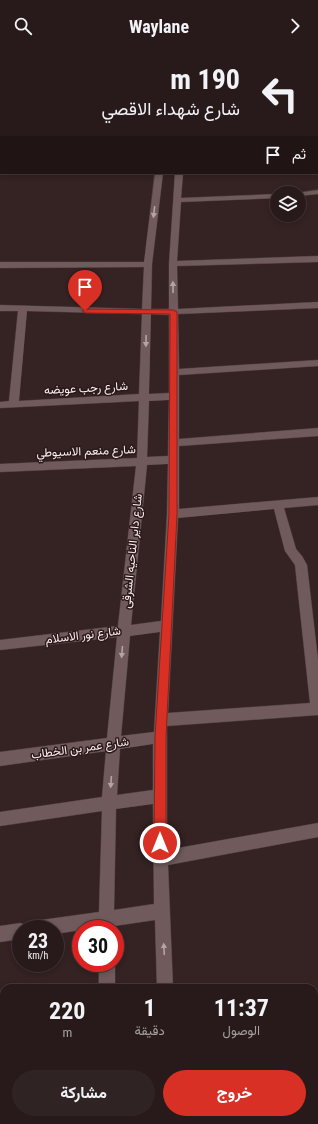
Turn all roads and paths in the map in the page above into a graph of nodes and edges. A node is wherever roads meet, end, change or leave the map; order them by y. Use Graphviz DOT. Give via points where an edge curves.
graph roads {
  1 [pos="159,174"];
  2 [pos="179,174"];
  3 [pos="318,192"];
  4 [pos="306,193"];
  5 [pos="270,196"];
  6 [pos="178,200"];
  7 [pos="318,259"];
  8 [pos="148,264"];
  9 [pos="173,264"];
  10 [pos="0,265"];
  11 [pos="318,305"];
  12 [pos="0,308"];
  13 [pos="23,310"];
  14 [pos="146,312"];
  15 [pos="173,312"];
  16 [pos="318,363"];
  17 [pos="174,372"];
  18 [pos="174,396"];
  19 [pos="145,398"];
  20 [pos="14,404"];
  21 [pos="0,405"];
  22 [pos="318,432"];
  23 [pos="174,443"];
  24 [pos="174,460"];
  25 [pos="142,462"];
  26 [pos="0,468"];
  27 [pos="318,501"];
  28 [pos="278,505"];
  29 [pos="173,514"];
  30 [pos="167,626"];
  31 [pos="124,630"];
  32 [pos="0,645"];
  33 [pos="318,709"];
  34 [pos="161,720"];
  35 [pos="160,737"];
  36 [pos="113,744"];
  37 [pos="0,759"];
  38 [pos="160,796"];
  39 [pos="109,804"];
  40 [pos="0,819"];
  41 [pos="318,830"];
  42 [pos="160,859"];
  43 [pos="162,911"];
  44 [pos="106,920"];
  45 [pos="120,920"];
  46 [pos="12,932"];
  47 [pos="0,934"];
  48 [pos="107,972"];
  49 [pos="107,984"];
  50 [pos="165,984"];
  1 -- 8 [label="street, شارع داير الناحيه الشرقى, one-way"];
  2 -- 6 [label="street"];
  3 -- 4 [label="street"];
  5 -- 6 [label="street"];
  6 -- 9 [label="street"];
  7 -- 9 [label="street"];
  8 -- 10 [label="street"];
  8 -- 14 [label="street, شارع داير الناحيه الشرقى"];
  15 -- 9 [label="street, one-way"];
  11 -- 15 [label="street"];
  12 -- 13 [label="street"];
  13 -- 14 [label="street"];
  13 -- 20 [label="street"];
  14 -- 15 [label="street"];
  14 -- 19 [label="street, شارع داير الناحيه الشرقى, one-way"];
  15 -- 17 [label="street"];
  16 -- 17 [label="street"];
  17 -- 18 [label="street"];
  18 -- 19 [label="street, شارع رجب عويضه"];
  18 -- 23 [label="street"];
  19 -- 20 [label="street, شارع رجب عويضه"];
  19 -- 25 [label="street, شارع داير الناحيه الشرقى"];
  20 -- 21 [label="street, شارع رجب عويضه"];
  22 -- 23 [label="street"];
  23 -- 24 [label="street"];
  24 -- 25 [label="street, شارع منعم الاسيوطي"];
  24 -- 29 [label="street"];
  25 -- 26 [label="street, شارع منعم الاسيوطي"];
  25 -- 31 [label="street, شارع داير الناحيه الشرقى"];
  27 -- 28 [label="street"];
  28 -- 29 [label="street"];
  28 -- 33 [label="street" via="291,552 301,565"];
  29 -- 30 [label="street"];
  30 -- 31 [label="street, شارع نور الاسلام"];
  30 -- 34 [label="street"];
  31 -- 32 [label="street, شارع نور الاسلام"];
  31 -- 36 [label="street, شارع داير الناحيه الشرقى, one-way"];
  33 -- 34 [label="street"];
  34 -- 35 [label="street"];
  35 -- 36 [label="street, شارع عمر بن الخطاب"];
  35 -- 38 [label="street"];
  36 -- 37 [label="street, شارع عمر بن الخطاب"];
  36 -- 39 [label="street, شارع داير الناحيه الشرقى, one-way"];
  38 -- 39 [label="street"];
  38 -- 42 [label="street"];
  39 -- 40 [label="street"];
  39 -- 44 [label="street, شارع داير الناحيه الشرقى"];
  41 -- 42 [label="street"];
  42 -- 43 [label="street"];
  43 -- 45 [label="street"];
  50 -- 43 [label="street, one-way"];
  46 -- 47 [label="street"];
  48 -- 49 [label="street"];
}
